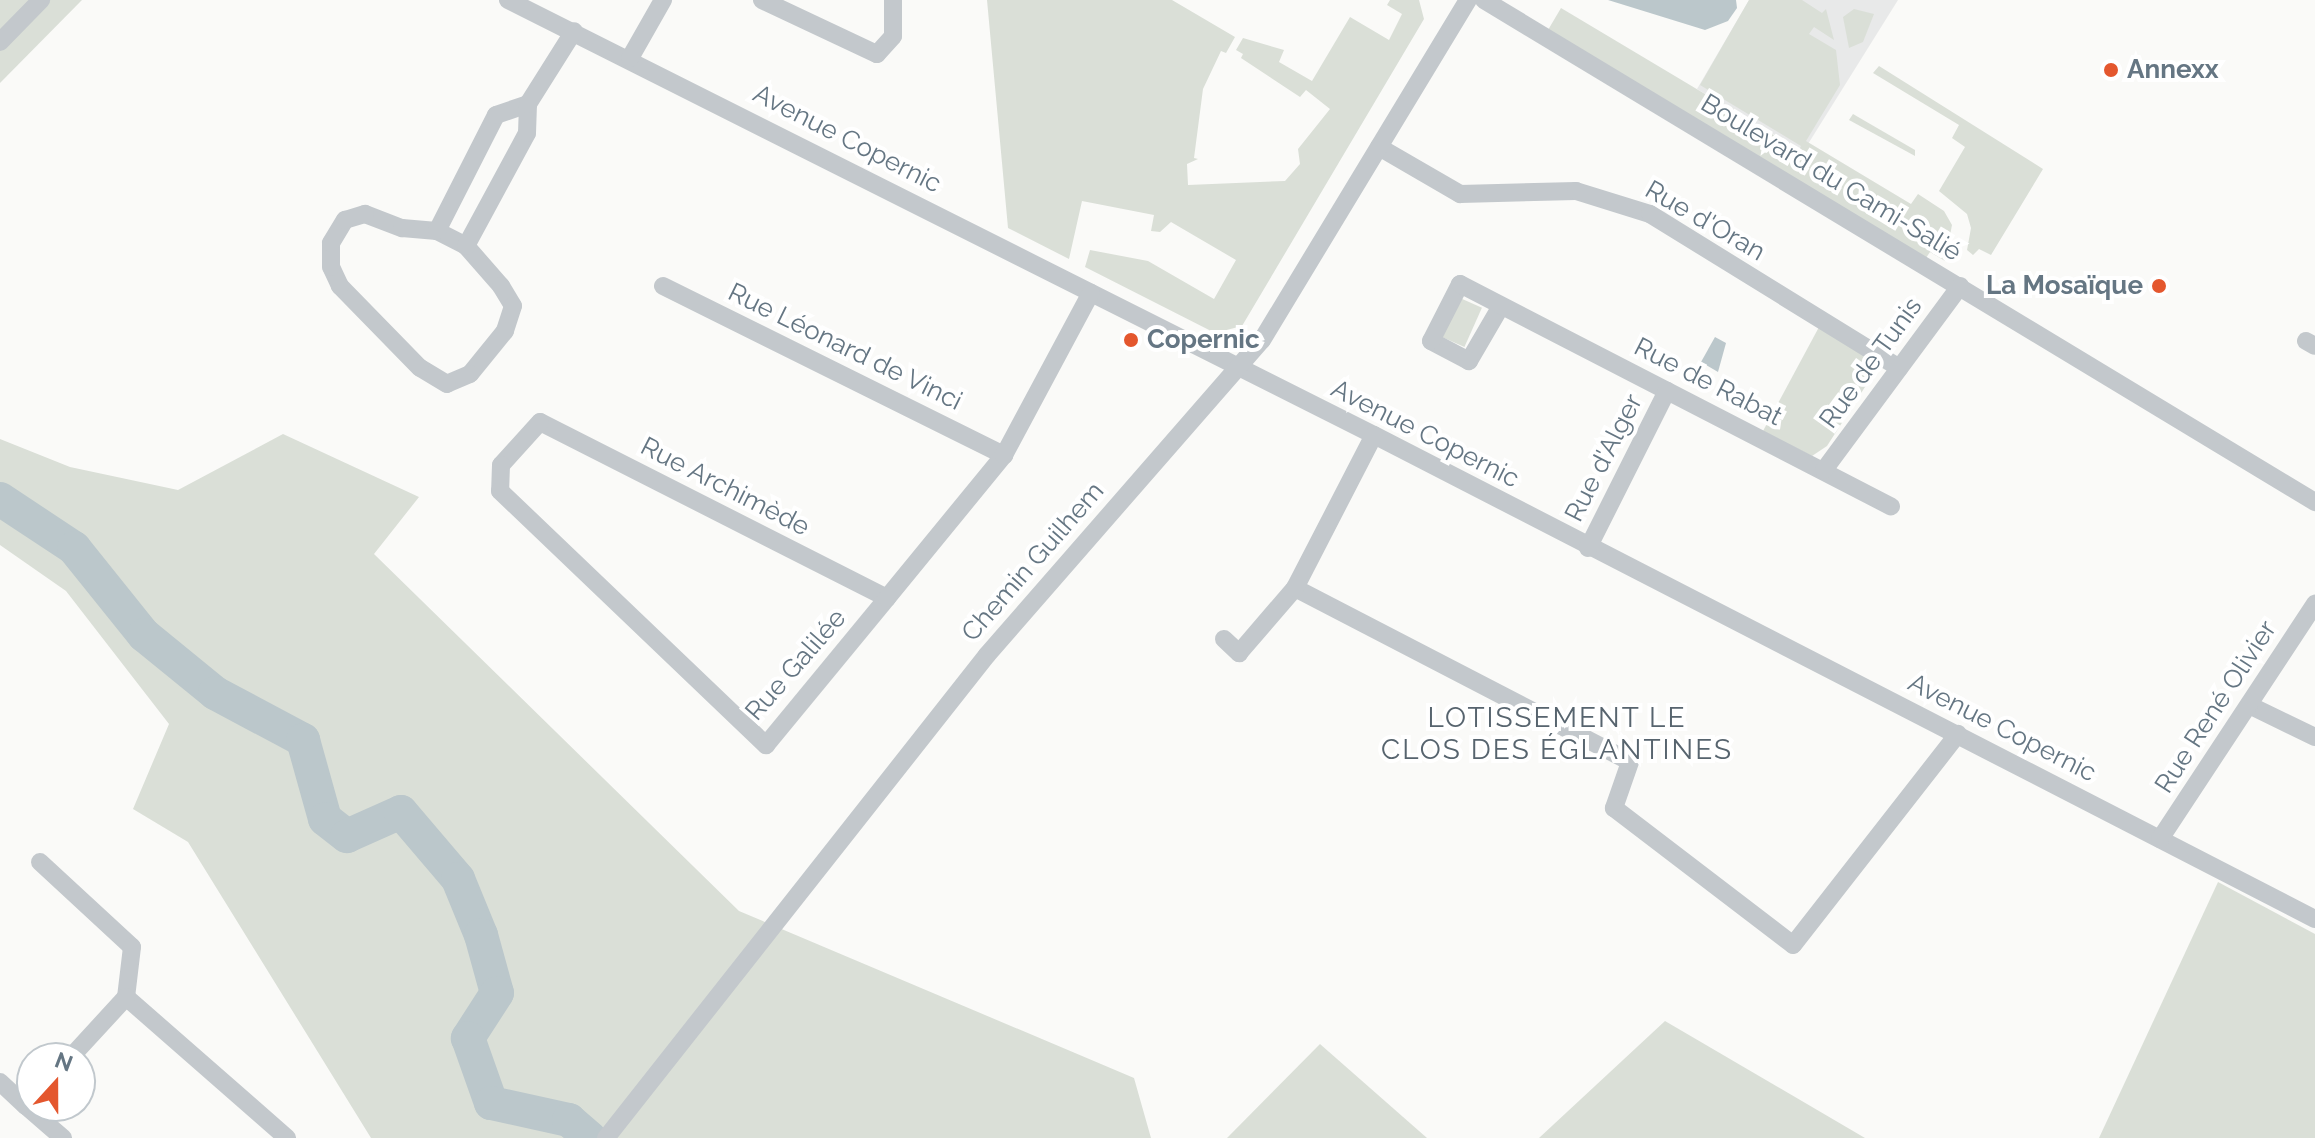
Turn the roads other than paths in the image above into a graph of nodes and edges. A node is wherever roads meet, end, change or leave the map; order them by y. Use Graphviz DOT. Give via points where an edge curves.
graph roads {
  1 [pos="41,0"];
  2 [pos="508,0"];
  3 [pos="663,0"];
  4 [pos="762,0"];
  5 [pos="893,0"];
  6 [pos="1468,0"];
  7 [pos="1484,0"];
  8 [pos="574,31"];
  9 [pos="0,42"];
  10 [pos="630,58"];
  11 [pos="528,104"];
  12 [pos="1379,147"];
  13 [pos="437,231"];
  14 [pos="466,246"];
  15 [pos="663,286"];
  16 [pos="1960,286"];
  17 [pos="1091,293"];
  18 [pos="1501,306"];
  19 [pos="1238,368"];
  20 [pos="1899,368"];
  21 [pos="1667,391"];
  22 [pos="540,422"];
  23 [pos="1374,435"];
  24 [pos="1004,455"];
  25 [pos="1824,470"];
  26 [pos="2315,502"];
  27 [pos="1891,506"];
  28 [pos="1588,548"];
  29 [pos="1295,588"];
  30 [pos="887,598"];
  31 [pos="2315,604"];
  32 [pos="1224,639"];
  33 [pos="2249,705"];
  34 [pos="1958,734"];
  35 [pos="2315,737"];
  36 [pos="2160,839"];
  37 [pos="40,862"];
  38 [pos="2315,919"];
  39 [pos="126,997"];
  40 [pos="85,1042"];
  41 [pos="48,1122"];
  42 [pos="609,1135"];
  43 [pos="63,1138"];
  44 [pos="287,1138"];
  1 -- 9 [label="street"];
  2 -- 8 [label="street, Avenue Copernic"];
  3 -- 10 [label="street"];
  4 -- 5 [label="street" via="877,54 893,36"];
  6 -- 12 [label="street, Chemin Guilhem"];
  7 -- 16 [label="street, Boulevard du Cami-Salié"];
  8 -- 10 [label="street, Avenue Copernic"];
  8 -- 11 [label="street"];
  10 -- 17 [label="street, Avenue Copernic"];
  11 -- 13 [label="street" via="496,115"];
  11 -- 14 [label="street" via="527,133"];
  12 -- 19 [label="street, Chemin Guilhem" via="1262,340"];
  12 -- 20 [label="street, Rue d'Oran" via="1460,194 1576,191 1650,214"];
  13 -- 14 [label="street"];
  13 -- 14 [label="street" via="402,228 365,214 345,220 331,243 331,267 340,286 377,328 420,368 447,384 470,374 505,331 513,306"];
  15 -- 24 [label="street, Rue Léonard de Vinci"];
  16 -- 20 [label="street, Rue de Tunis"];
  16 -- 26 [label="street, Boulevard du Cami-Salié"];
  17 -- 19 [label="street, Avenue Copernic"];
  17 -- 24 [label="street, Rue Galilée"];
  18 -- 21 [label="street, Rue de Rabat"];
  19 -- 23 [label="street, Avenue Copernic"];
  19 -- 42 [label="street, Chemin Guilhem" via="978,666"];
  20 -- 25 [label="street, Rue de Tunis"];
  21 -- 25 [label="street, Rue de Rabat"];
  21 -- 28 [label="street, Rue d'Alger"];
  22 -- 30 [label="street, Rue Archimède"];
  22 -- 30 [label="street, Rue Galilée" via="501,465 500,491 766,745"];
  23 -- 28 [label="street, Avenue Copernic"];
  23 -- 29 [label="street"];
  24 -- 30 [label="street, Rue Galilée"];
  25 -- 27 [label="street, Rue de Rabat"];
  28 -- 34 [label="street, Avenue Copernic"];
  29 -- 32 [label="street" via="1239,653"];
  29 -- 34 [label="street" via="1630,762 1614,808 1793,945"];
  31 -- 33 [label="street, Rue René Olivier"];
  33 -- 35 [label="street"];
  33 -- 36 [label="street, Rue René Olivier"];
  34 -- 36 [label="street, Avenue Copernic"];
  36 -- 38 [label="street, Avenue Copernic"];
  37 -- 39 [label="street" via="132,947"];
  39 -- 40 [label="street"];
  39 -- 44 [label="street"];
  41 -- 43 [label="street"];
}
